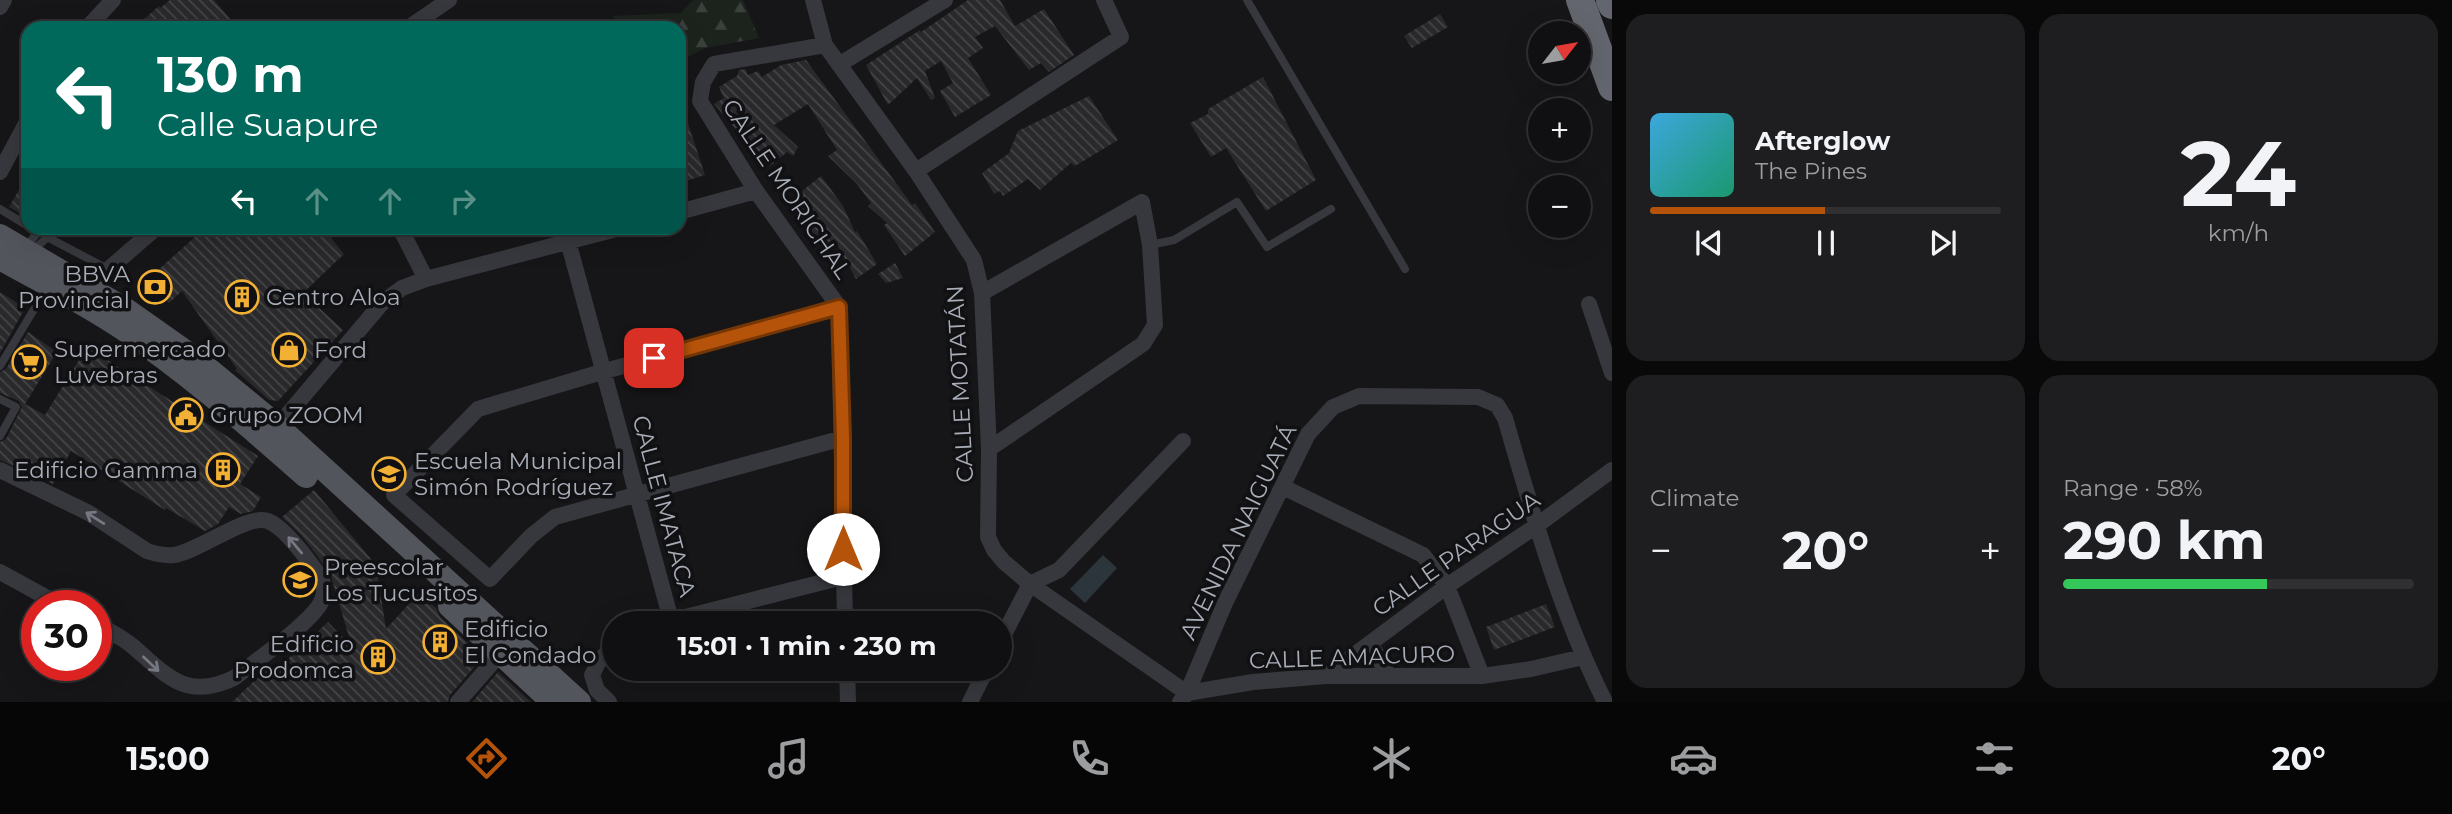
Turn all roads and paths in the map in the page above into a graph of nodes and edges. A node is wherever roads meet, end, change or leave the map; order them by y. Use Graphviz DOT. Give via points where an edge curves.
graph roads {
  1 [pos="4,0"];
  2 [pos="113,0"];
  3 [pos="449,0"];
  4 [pos="813,0"];
  5 [pos="945,0"];
  6 [pos="1104,0"];
  7 [pos="1247,0"];
  8 [pos="1580,0"];
  9 [pos="0,7"];
  10 [pos="94,21"];
  11 [pos="418,21"];
  12 [pos="825,45"];
  13 [pos="840,64"];
  14 [pos="1612,87"];
  15 [pos="21,133"];
  16 [pos="916,171"];
  17 [pos="0,172"];
  18 [pos="756,191"];
  19 [pos="0,209"];
  20 [pos="1331,209"];
  21 [pos="686,210"];
  22 [pos="44,235"];
  23 [pos="148,235"];
  24 [pos="404,235"];
  25 [pos="592,235"];
  26 [pos="0,236"];
  27 [pos="568,241"];
  28 [pos="25,245"];
  29 [pos="1150,245"];
  30 [pos="108,269"];
  31 [pos="1405,269"];
  32 [pos="426,279"];
  33 [pos="88,288"];
  34 [pos="982,293"];
  35 [pos="1589,304"];
  36 [pos="839,307"];
  37 [pos="0,358"];
  38 [pos="0,366"];
  39 [pos="605,371"];
  40 [pos="1612,373"];
  41 [pos="0,399"];
  42 [pos="272,433"];
  43 [pos="0,436"];
  44 [pos="843,438"];
  45 [pos="1184,441"];
  46 [pos="989,449"];
  47 [pos="0,470"];
  48 [pos="1612,470"];
  49 [pos="1283,487"];
  50 [pos="637,494"];
  51 [pos="1536,526"];
  52 [pos="0,572"];
  53 [pos="843,577"];
  54 [pos="1030,584"];
  55 [pos="1447,586"];
  56 [pos="33,590"];
  57 [pos="664,611"];
  58 [pos="709,611"];
  59 [pos="844,611"];
  60 [pos="1012,619"];
  61 [pos="112,633"];
  62 [pos="1370,643"];
  63 [pos="507,647"];
  64 [pos="1583,657"];
  65 [pos="602,659"];
  66 [pos="1389,676"];
  67 [pos="1482,676"];
  68 [pos="1326,677"];
  69 [pos="847,681"];
  70 [pos="980,681"];
  71 [pos="1183,697"];
  72 [pos="458,702"];
  73 [pos="553,702"];
  74 [pos="579,702"];
  75 [pos="610,702"];
  76 [pos="848,702"];
  77 [pos="970,702"];
  78 [pos="1605,702"];
  1 -- 9 [label="street"];
  2 -- 10 [label="street"];
  3 -- 11 [label="street"];
  4 -- 12 [label="street"];
  5 -- 13 [label="street"];
  6 -- 16 [label="street" via="1121,37"];
  7 -- 31 [label="lane"];
  8 -- 14 [label="highway"];
  12 -- 13 [label="street, CALLE MOTATÁN"];
  12 -- 18 [label="street, CALLE MORICHAL" via="714,64 703,82 701,101"];
  13 -- 16 [label="street, CALLE MOTATÁN"];
  15 -- 17 [label="street"];
  16 -- 34 [label="street, CALLE MOTATÁN" via="974,260"];
  18 -- 21 [label="street"];
  18 -- 36 [label="street, CALLE MORICHAL"];
  19 -- 28 [label="lane"];
  20 -- 29 [label="lane" via="1267,247 1237,202 1174,240"];
  22 -- 28 [label="lane"];
  23 -- 30 [label="street"];
  24 -- 32 [label="street"];
  25 -- 27 [label="street"];
  26 -- 28 [label="main road"];
  27 -- 32 [label="street"];
  27 -- 39 [label="street, CALLE IMATACA"];
  28 -- 30 [label="lane"];
  28 -- 33 [label="main road"];
  28 -- 42 [label="main road" via="202,393"];
  29 -- 34 [label="street" via="1142,202"];
  29 -- 46 [label="street" via="1155,325 1143,344"];
  30 -- 33 [label="street"];
  32 -- 42 [label="street" via="402,288 382,303"];
  33 -- 42 [label="main road" via="166,337"];
  34 -- 46 [label="street, CALLE MOTATÁN"];
  35 -- 40 [label="street"];
  36 -- 39 [label="street"];
  36 -- 44 [label="street, CALLE MORICHAL"];
  37 -- 38 [label="lane" via="39,295"];
  39 -- 50 [label="street, CALLE IMATACA"];
  39 -- 50 [label="street" via="478,409 394,495 490,579 555,517"];
  41 -- 43 [label="lane" via="16,407"];
  42 -- 63 [label="main road"];
  44 -- 50 [label="street"];
  44 -- 53 [label="street, CALLE MORICHAL"];
  45 -- 54 [label="street" via="1059,570"];
  46 -- 54 [label="street, CALLE MOTATÁN" via="988,537 1004,562"];
  61 -- 47 [label="street, one-way" via="174,682 219,686 315,612 325,592 323,579 270,521 239,527 186,552 159,555 89,513"];
  48 -- 51 [label="street, CALLE PARAGUA"];
  49 -- 51 [label="street, AVENIDA NAIGUATÁ" via="1308,434 1334,407 1359,396 1478,397 1497,405 1505,418"];
  49 -- 55 [label="street" via="1423,555"];
  49 -- 71 [label="street, AVENIDA NAIGUATÁ"];
  50 -- 57 [label="street, CALLE IMATACA"];
  51 -- 55 [label="street, CALLE PARAGUA"];
  51 -- 64 [label="street, AVENIDA NAIGUATÁ"];
  52 -- 56 [label="street"];
  53 -- 58 [label="street"];
  53 -- 59 [label="street, CALLE MORICHAL"];
  54 -- 60 [label="street"];
  54 -- 71 [label="street"];
  55 -- 62 [label="street, CALLE PARAGUA"];
  55 -- 67 [label="street"];
  62 -- 66 [label="street"];
  62 -- 68 [label="street, CALLE PARAGUA"];
  63 -- 72 [label="street"];
  63 -- 73 [label="main road"];
  63 -- 74 [label="main road"];
  64 -- 67 [label="street, CALLE AMACURO"];
  64 -- 78 [label="street, AVENIDA NAIGUATÁ"];
  65 -- 75 [label="street" via="592,675 597,690"];
  66 -- 67 [label="street, CALLE AMACURO"];
  66 -- 68 [label="street, CALLE AMACURO"];
  68 -- 71 [label="street, CALLE AMACURO" via="1253,682"];
  69 -- 76 [label="street"];
  70 -- 77 [label="street"];
}
